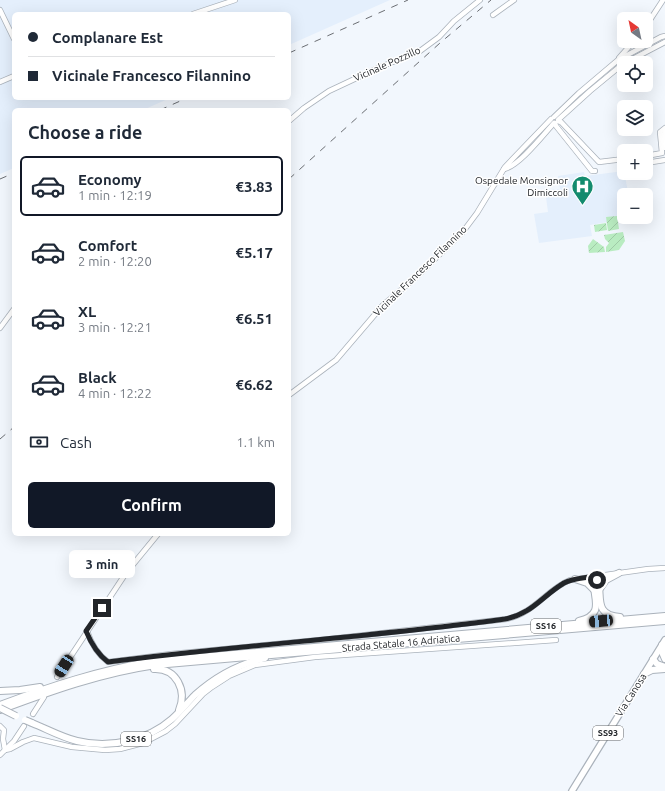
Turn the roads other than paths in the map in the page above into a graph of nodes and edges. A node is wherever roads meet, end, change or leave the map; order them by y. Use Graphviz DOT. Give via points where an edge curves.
graph roads {
  1 [pos="235,0"];
  2 [pos="480,0"];
  3 [pos="514,0"];
  4 [pos="663,0"];
  5 [pos="0,10"];
  6 [pos="200,12"];
  7 [pos="493,15"];
  8 [pos="653,15"];
  9 [pos="12,35"];
  10 [pos="665,36"];
  11 [pos="665,42"];
  12 [pos="628,48"];
  13 [pos="635,48"];
  14 [pos="638,50"];
  15 [pos="621,56"];
  16 [pos="626,56"];
  17 [pos="638,56"];
  18 [pos="617,61"];
  19 [pos="617,69"];
  20 [pos="12,77"];
  21 [pos="0,82"];
  22 [pos="291,119"];
  23 [pos="555,121"];
  24 [pos="665,128"];
  25 [pos="665,132"];
  26 [pos="665,148"];
  27 [pos="653,155"];
  28 [pos="594,157"];
  29 [pos="617,160"];
  30 [pos="665,160"];
  31 [pos="653,162"];
  32 [pos="586,164"];
  33 [pos="595,171"];
  34 [pos="12,312"];
  35 [pos="0,328"];
  36 [pos="291,394"];
  37 [pos="156,536"];
  38 [pos="665,568"];
  39 [pos="619,573"];
  40 [pos="595,576"];
  41 [pos="575,579"];
  42 [pos="597,592"];
  43 [pos="646,618"];
  44 [pos="662,619"];
  45 [pos="536,627"];
  46 [pos="86,631"];
  47 [pos="432,638"];
  48 [pos="556,640"];
  49 [pos="663,643"];
  50 [pos="302,652"];
  51 [pos="653,659"];
  52 [pos="665,659"];
  53 [pos="665,663"];
  54 [pos="665,668"];
  55 [pos="109,674"];
  56 [pos="644,674"];
  57 [pos="57,677"];
  58 [pos="70,680"];
  59 [pos="0,691"];
  60 [pos="44,697"];
  61 [pos="0,705"];
  62 [pos="0,709"];
  63 [pos="178,713"];
  64 [pos="32,714"];
  65 [pos="25,723"];
  66 [pos="0,726"];
  67 [pos="5,750"];
  68 [pos="0,755"];
  69 [pos="572,791"];
  1 -- 6 [label="street"];
  2 -- 22 [label="street, Vicinale Pozzillo" via="420,51 328,92"];
  3 -- 7 [label="street"];
  4 -- 8 [label="street"];
  5 -- 9 [label="street"];
  10 -- 14 [label="street"];
  11 -- 17 [label="street"];
  12 -- 15 [label="street"];
  13 -- 14 [label="street"];
  14 -- 16 [label="street"];
  18 -- 23 [label="street" via="579,93"];
  19 -- 23 [label="street"];
  20 -- 21 [label="street"];
  23 -- 28 [label="street" via="561,122"];
  23 -- 32 [label="street" via="556,126"];
  23 -- 36 [label="street, Vicinale Francesco Filannino" via="504,169 462,233 383,305 336,360"];
  24 -- 27 [label="street" via="660,132 662,153"];
  25 -- 26 [label="street"];
  28 -- 29 [label="street" via="599,162"];
  28 -- 32 [label="street"];
  30 -- 31 [label="street"];
  32 -- 33 [label="street"];
  34 -- 35 [label="street"];
  37 -- 46 [label="street" via="126,573"];
  38 -- 39 [label="street"];
  39 -- 40 [label="street"];
  39 -- 42 [label="highway" via="604,582"];
  40 -- 41 [label="street"];
  40 -- 42 [label="highway, SS16"];
  41 -- 42 [label="highway" via="587,583"];
  41 -- 46 [label="street" via="562,584 529,610 509,618 329,639 108,662 92,644"];
  42 -- 43 [label="highway, SS16" via="601,605 609,614 617,617"];
  42 -- 45 [label="highway, SS16" via="596,608 586,618"];
  43 -- 44 [label="highway, Strada Statale 16 Adriatica / SS16"];
  43 -- 45 [label="highway, Strada Statale 16 Adriatica / SS16"];
  44 -- 47 [label="highway, Strada Statale 16 Adriatica / SS16"];
  45 -- 47 [label="highway, Strada Statale 16 Adriatica / SS16"];
  46 -- 57 [label="street"];
  47 -- 50 [label="highway, Strada Statale 16 Adriatica / SS16"];
  47 -- 58 [label="highway, Strada Statale 16 Adriatica / SS16" via="154,661"];
  48 -- 67 [label="street" via="315,657 255,665 229,676 212,687 175,724 142,743 105,750 72,747 34,738"];
  49 -- 51 [label="main road, Via Canosa / SS93"];
  49 -- 52 [label="highway"];
  50 -- 55 [label="highway, Strada Statale 16 Adriatica / SS16" via="174,663"];
  50 -- 63 [label="highway, SS16" via="260,659 233,669 205,686"];
  51 -- 53 [label="highway"];
  51 -- 54 [label="highway"];
  51 -- 56 [label="main road, Via Canosa / SS93"];
  54 -- 56 [label="highway"];
  55 -- 62 [label="highway, Strada Statale 16 Adriatica / SS16" via="58,688"];
  55 -- 63 [label="highway, SS16" via="155,669 169,672 177,680 182,691"];
  56 -- 69 [label="main road, Via Canosa / SS93"];
  58 -- 59 [label="highway, SS16" via="28,689"];
  58 -- 61 [label="highway, Strada Statale 16 Adriatica / SS16"];
  60 -- 64 [label="street"];
  62 -- 65 [label="highway, SS16, bridge"];
  63 -- 65 [label="highway, SS16, bridge" via="162,727 145,736 113,744 76,741 32,723"];
  65 -- 67 [label="street"];
  66 -- 67 [label="street" via="4,730"];
  67 -- 68 [label="street"];
}
